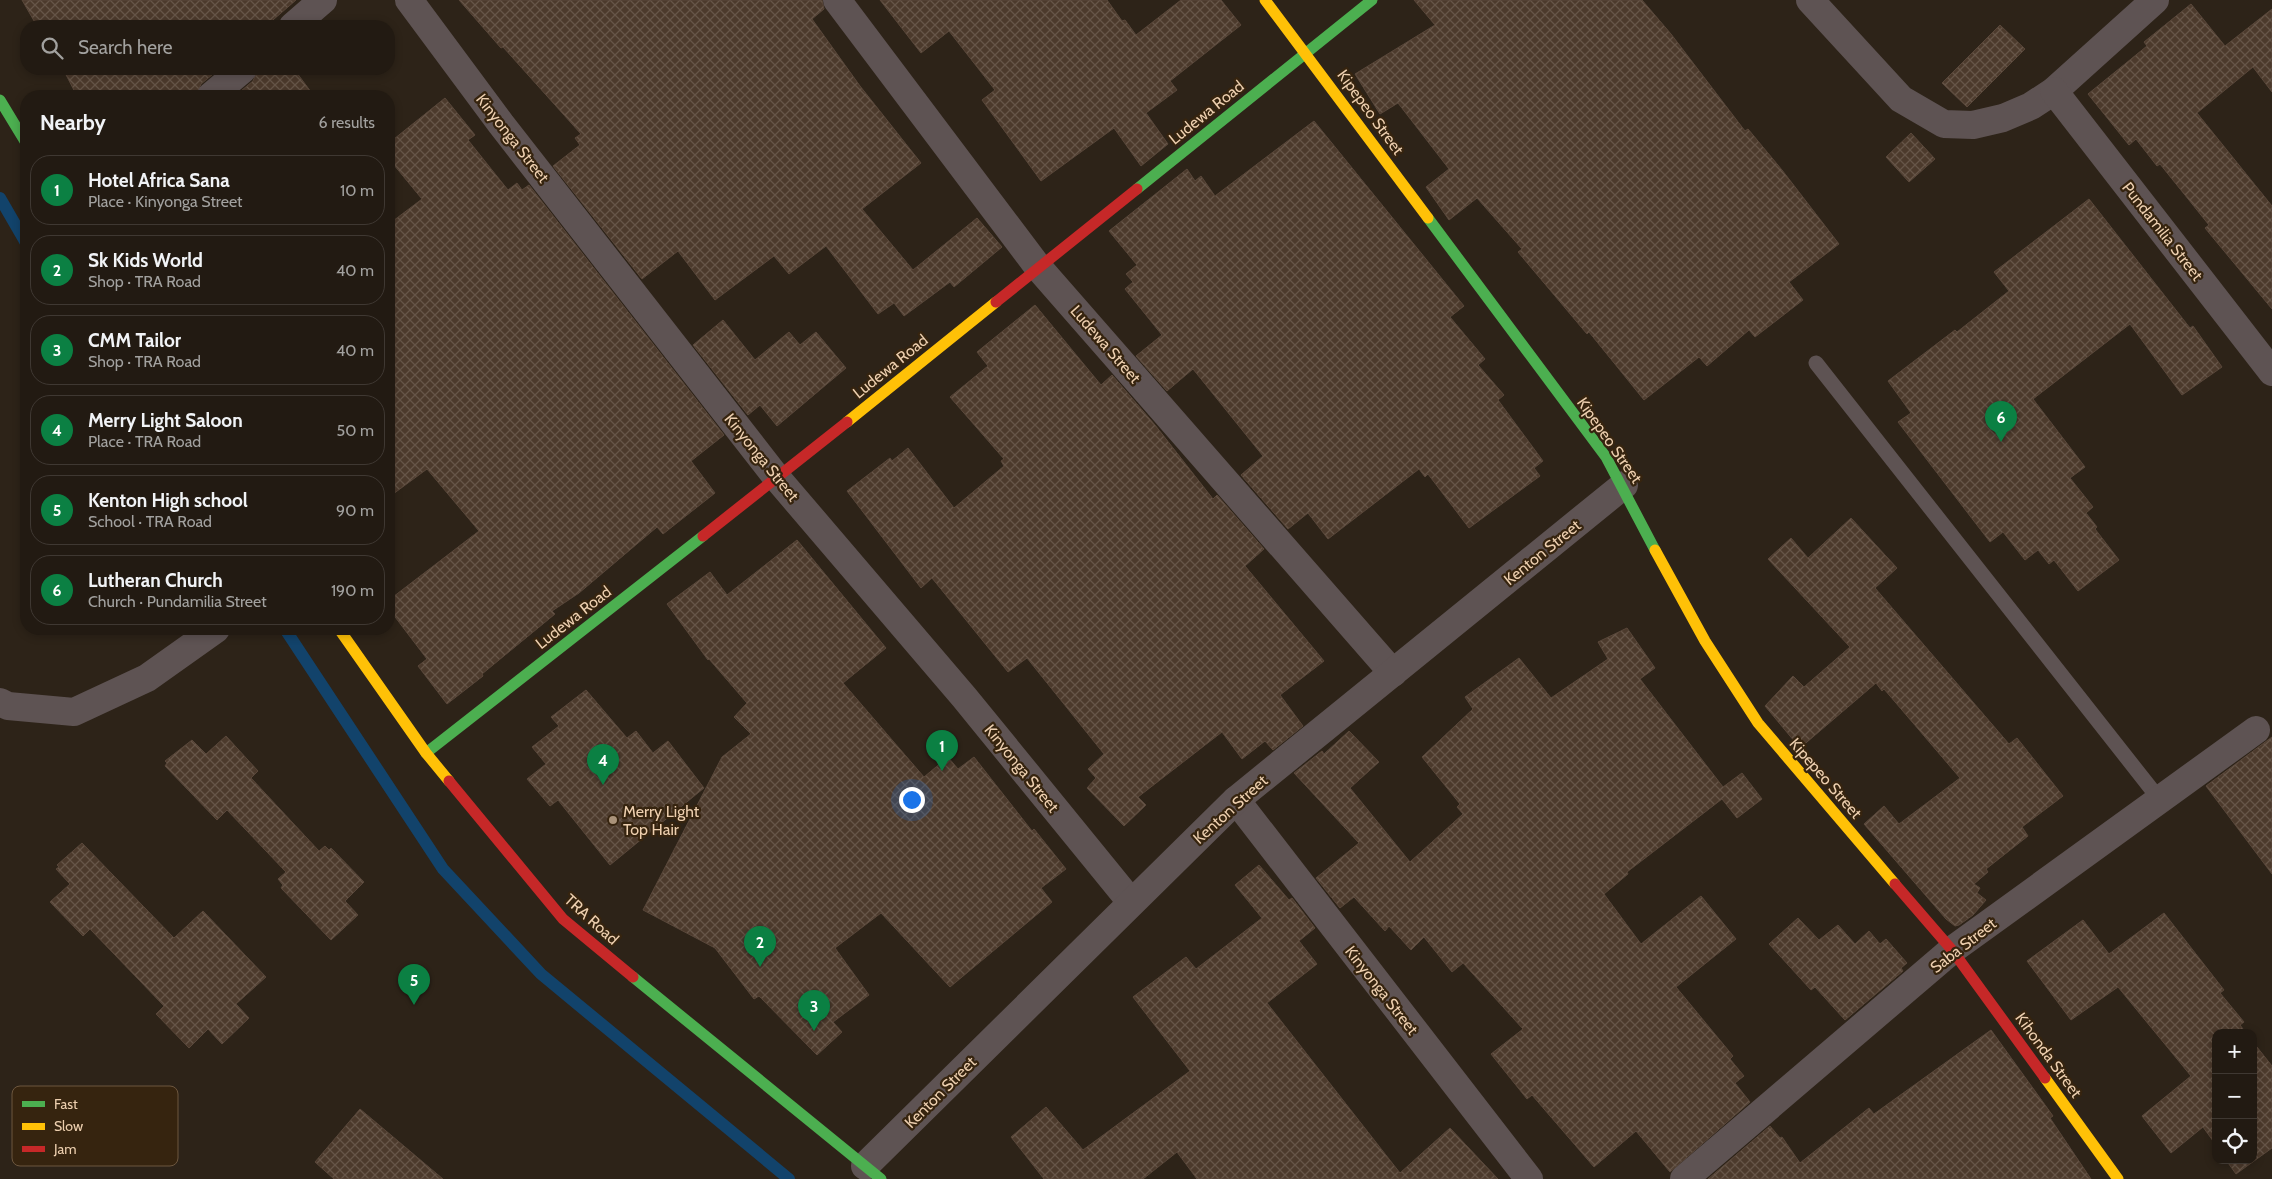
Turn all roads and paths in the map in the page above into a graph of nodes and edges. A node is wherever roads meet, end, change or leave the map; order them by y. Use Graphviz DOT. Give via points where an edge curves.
graph roads {
  1 [pos="323,0"];
  2 [pos="409,0"];
  3 [pos="837,0"];
  4 [pos="1265,0"];
  5 [pos="1372,0"];
  6 [pos="1810,0"];
  7 [pos="2155,0"];
  8 [pos="300,20"];
  9 [pos="1307,53"];
  10 [pos="236,75"];
  11 [pos="218,90"];
  12 [pos="2054,91"];
  13 [pos="0,100"];
  14 [pos="20,133"];
  15 [pos="1038,267"];
  16 [pos="1816,362"];
  17 [pos="2272,372"];
  18 [pos="777,478"];
  19 [pos="1624,485"];
  20 [pos="208,635"];
  21 [pos="343,635"];
  22 [pos="1394,673"];
  23 [pos="0,702"];
  24 [pos="2256,730"];
  25 [pos="426,753"];
  26 [pos="1236,800"];
  27 [pos="2160,800"];
  28 [pos="1131,902"];
  29 [pos="1952,950"];
  30 [pos="873,1172"];
  31 [pos="1528,1179"];
  32 [pos="1684,1179"];
  33 [pos="2118,1179"];
  1 -- 8 [label="street"];
  2 -- 18 [label="street, Kinyonga Street" via="501,124"];
  3 -- 15 [label="street, Ludewa Street"];
  4 -- 9 [label="street, Kipepeo Street"];
  5 -- 9 [label="street, Ludewa Road"];
  6 -- 12 [label="street" via="1901,99 1944,124 1974,125 2003,118"];
  7 -- 12 [label="street"];
  9 -- 15 [label="street, Ludewa Road"];
  9 -- 19 [label="street, Kipepeo Street"];
  10 -- 11 [label="street"];
  12 -- 17 [label="street, Pundamilia Street"];
  13 -- 14 [label="street"];
  15 -- 18 [label="street, Ludewa Road"];
  15 -- 22 [label="street, Ludewa Street"];
  16 -- 27 [label="lane"];
  18 -- 25 [label="street, Ludewa Road"];
  18 -- 28 [label="street, Kinyonga Street" via="964,697"];
  19 -- 22 [label="street, Kenton Street"];
  19 -- 29 [label="street, Kipepeo Street" via="1656,554 1730,684 1758,723"];
  20 -- 23 [label="street" via="147,678 74,712 8,706"];
  21 -- 25 [label="street, TRA Road"];
  22 -- 26 [label="street, Kenton Street"];
  24 -- 27 [label="street, Saba Street"];
  25 -- 30 [label="street, TRA Road" via="563,919"];
  26 -- 28 [label="street, Kenton Street"];
  26 -- 31 [label="street, Kinyonga Street"];
  27 -- 29 [label="street, Saba Street"];
  28 -- 30 [label="street, Kenton Street"];
  29 -- 32 [label="street, Saba Street"];
  29 -- 33 [label="street, Kihonda Street"];
}
